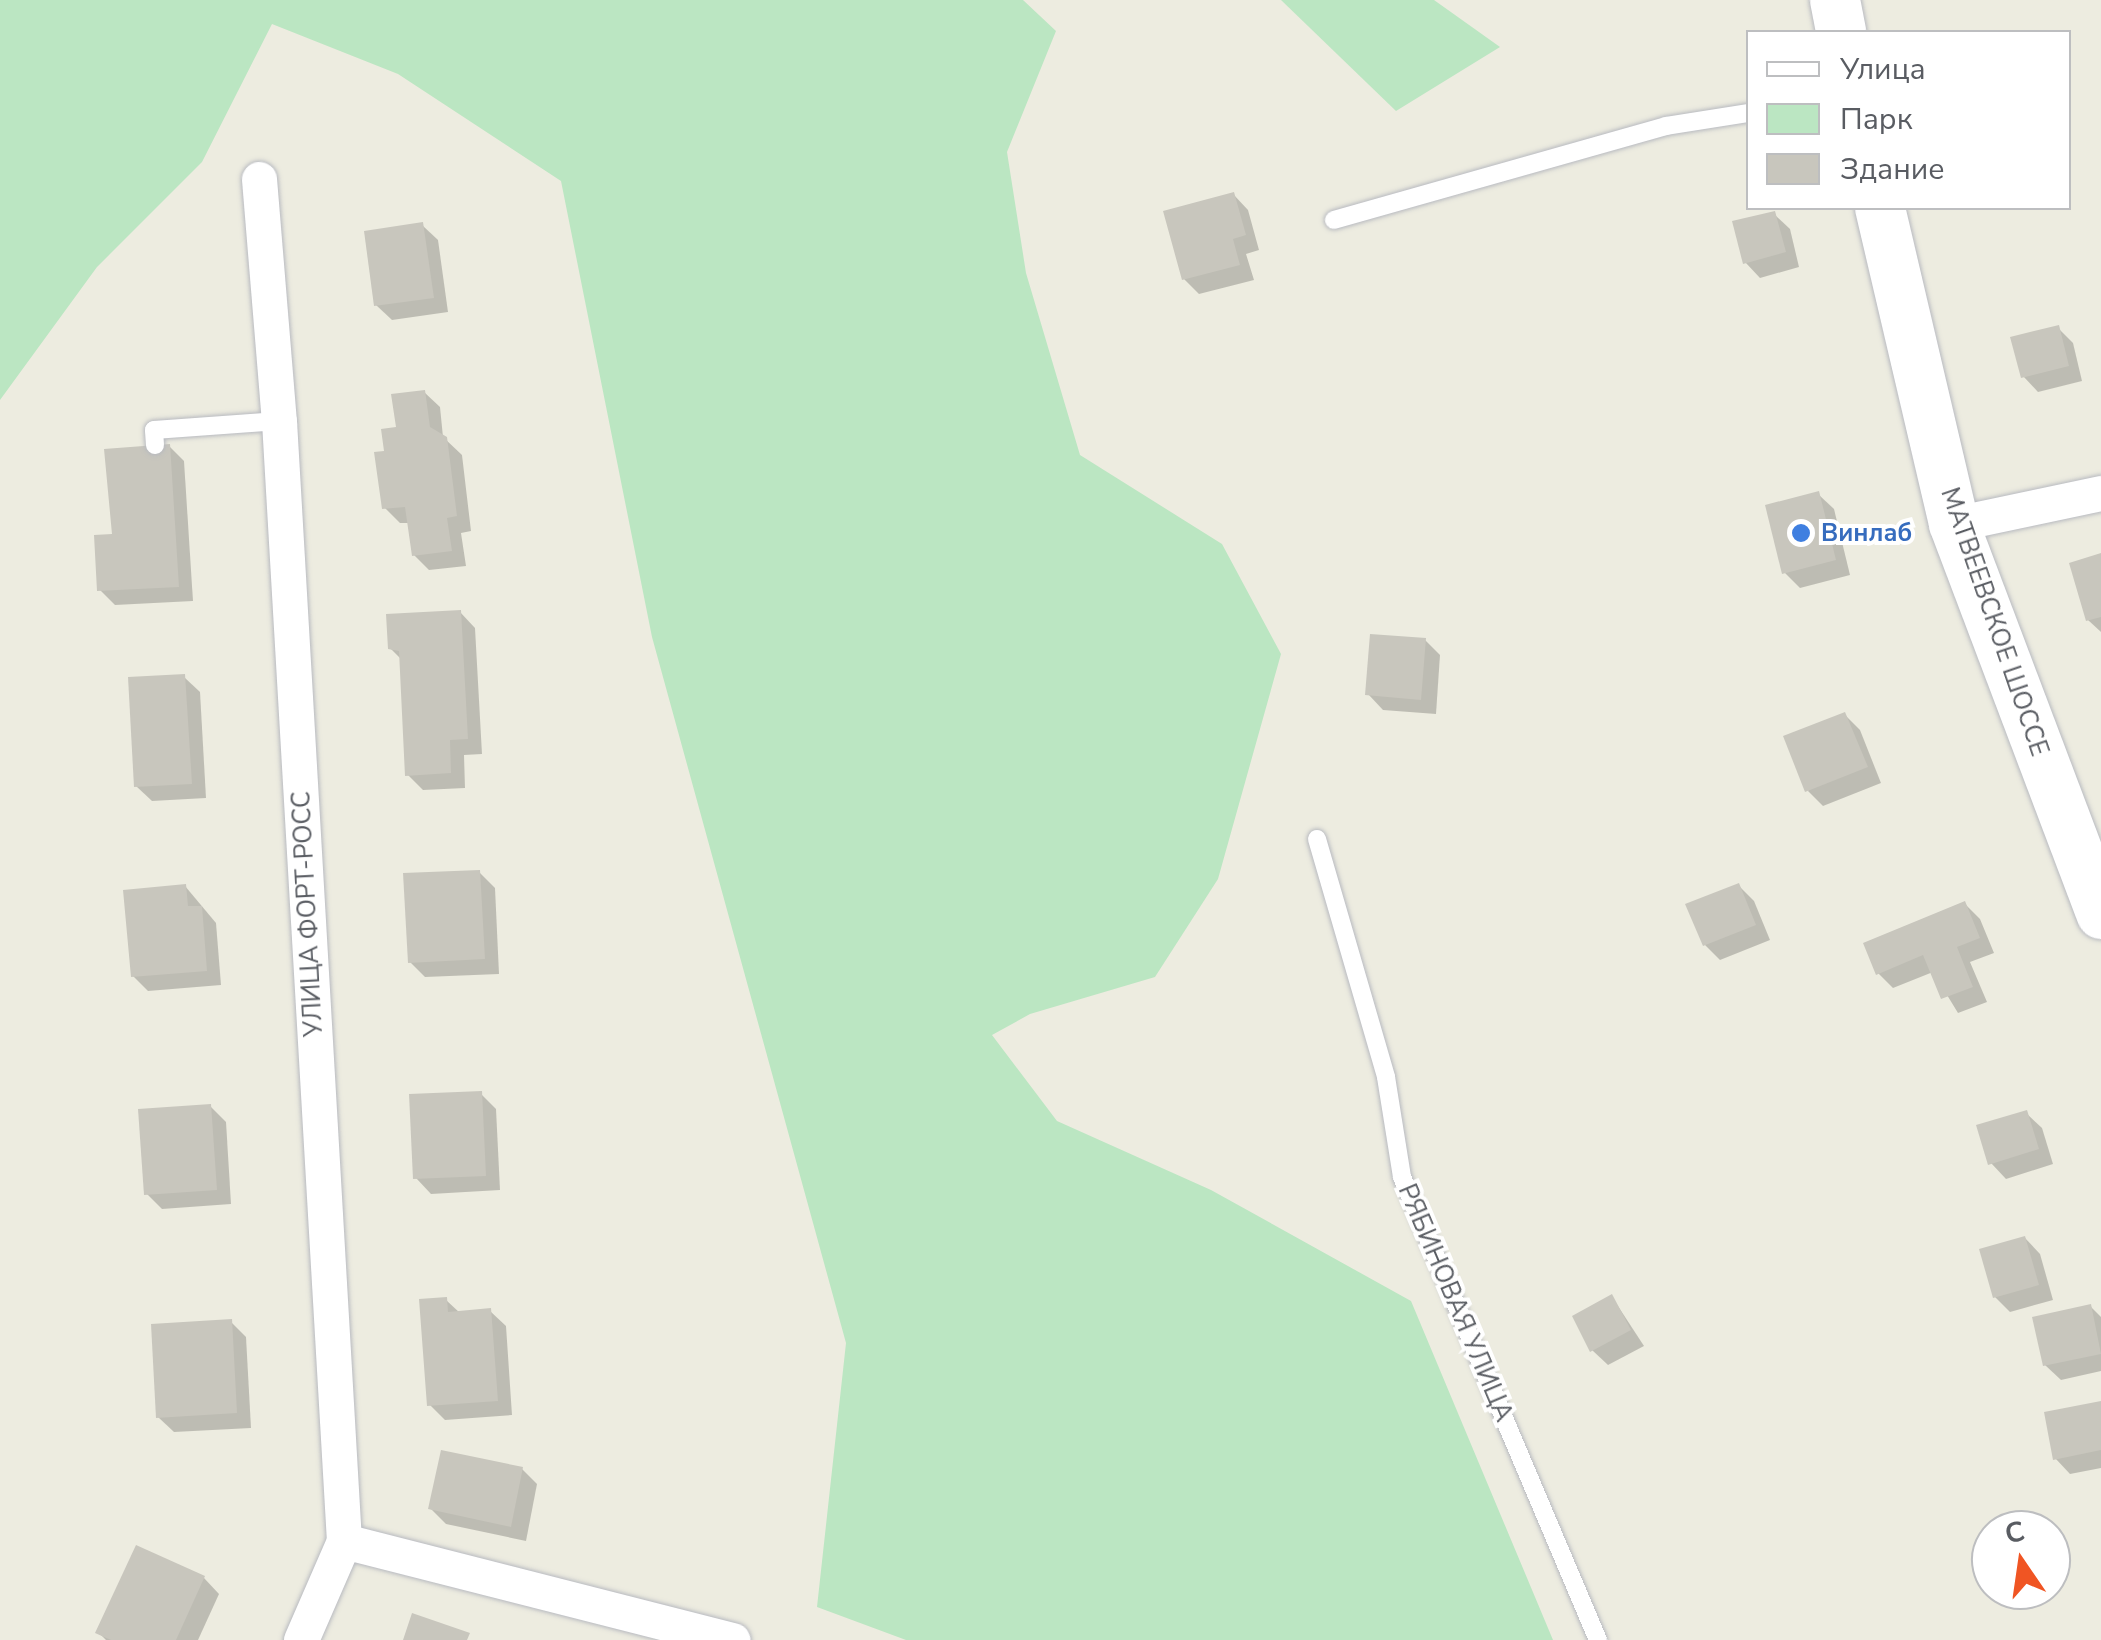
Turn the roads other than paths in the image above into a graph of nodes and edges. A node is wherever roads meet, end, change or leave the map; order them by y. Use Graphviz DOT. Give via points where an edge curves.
graph roads {
  1 [pos="1835,0"];
  2 [pos="1841,30"];
  3 [pos="1746,113"];
  4 [pos="259,179"];
  5 [pos="1880,210"];
  6 [pos="1334,220"];
  7 [pos="280,421"];
  8 [pos="155,445"];
  9 [pos="2101,493"];
  10 [pos="1954,524"];
  11 [pos="1317,839"];
  12 [pos="2101,914"];
  13 [pos="344,1541"];
  14 [pos="301,1640"];
  15 [pos="733,1640"];
  16 [pos="1598,1640"];
  1 -- 2 [label="main road"];
  3 -- 6 [label="lane" via="1666,126"];
  4 -- 7 [label="street, УЛИЦА ФОРТ-РОСС"];
  5 -- 10 [label="main road, МАТВЕЕВСКОЕ ШОССЕ"];
  7 -- 8 [label="lane" via="154,430"];
  7 -- 13 [label="street, УЛИЦА ФОРТ-РОСС"];
  9 -- 10 [label="street"];
  10 -- 12 [label="main road, МАТВЕЕВСКОЕ ШОССЕ"];
  11 -- 16 [label="lane, РЯБИНОВАЯ УЛИЦА" via="1386,1077 1402,1176"];
  13 -- 14 [label="street, УЛИЦА ФОРТ-РОСС"];
  13 -- 15 [label="street"];
}
